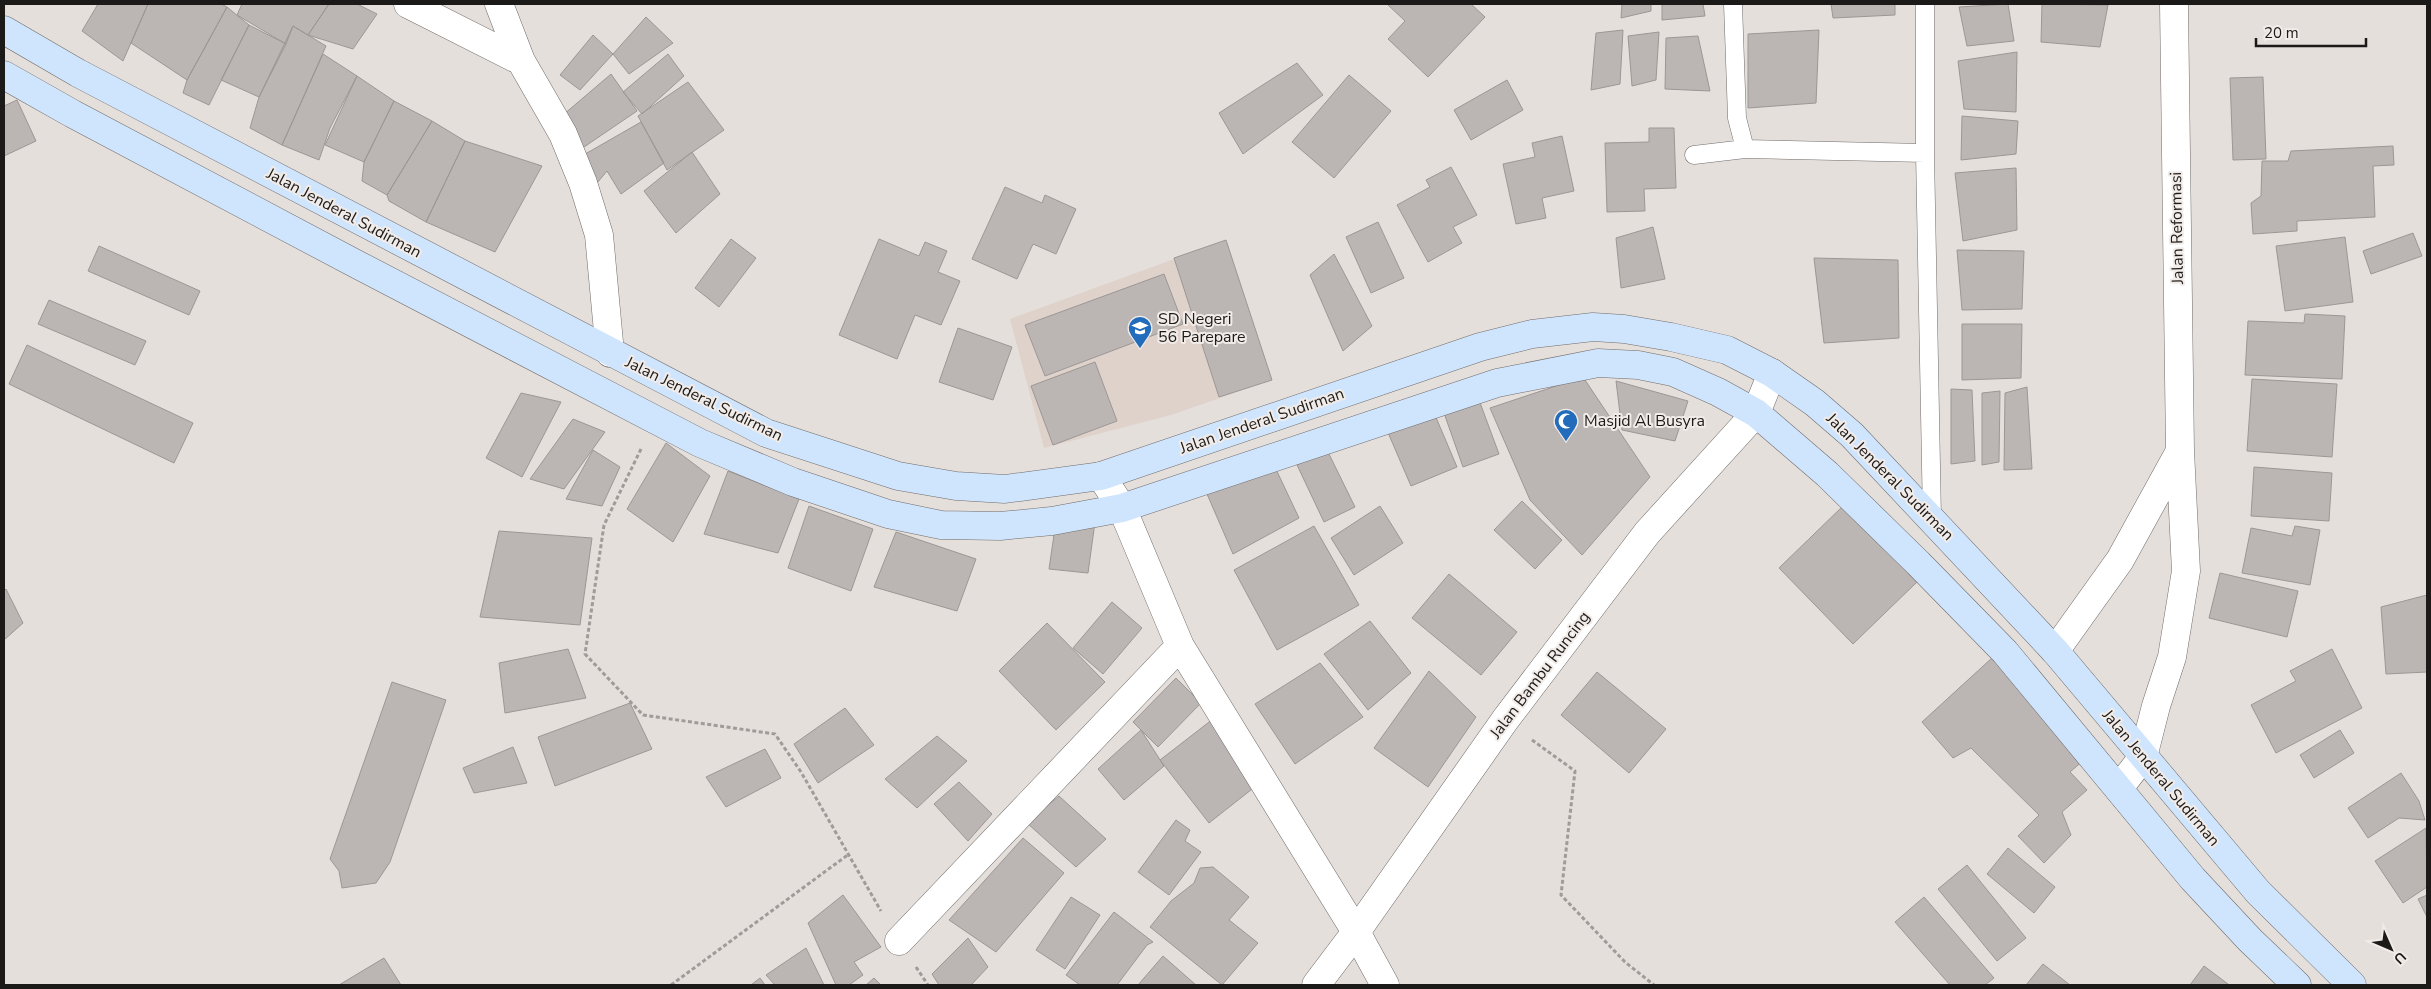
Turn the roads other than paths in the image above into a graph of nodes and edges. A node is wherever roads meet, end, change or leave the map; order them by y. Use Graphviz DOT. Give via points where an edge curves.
graph roads {
  1 [pos="408,4"];
  2 [pos="499,4"];
  3 [pos="1733,4"];
  4 [pos="1925,4"];
  5 [pos="2174,4"];
  6 [pos="4,30"];
  7 [pos="521,61"];
  8 [pos="4,75"];
  9 [pos="1746,149"];
  10 [pos="1925,153"];
  11 [pos="1694,155"];
  12 [pos="610,353"];
  13 [pos="1772,373"];
  14 [pos="1756,413"];
  15 [pos="2180,451"];
  16 [pos="1101,476"];
  17 [pos="1122,508"];
  18 [pos="1932,518"];
  19 [pos="1180,646"];
  20 [pos="2055,651"];
  21 [pos="2143,757"];
  22 [pos="2119,788"];
  23 [pos="1356,932"];
  24 [pos="899,942"];
  25 [pos="1316,985"];
  26 [pos="1385,985"];
  27 [pos="2297,985"];
  28 [pos="2352,985"];
  1 -- 7 [label="street"];
  2 -- 7 [label="street"];
  3 -- 9 [label="lane" via="1737,118"];
  4 -- 10 [label="lane"];
  5 -- 15 [label="street, Jalan Reformasi"];
  6 -- 12 [label="main road, Jalan Jenderal Sudirman" via="78,73"];
  7 -- 12 [label="street" via="563,134 599,235"];
  8 -- 17 [label="main road" via="72,114 655,419 793,482 888,514 940,525 1000,526 1052,521"];
  9 -- 10 [label="lane"];
  9 -- 11 [label="lane"];
  10 -- 18 [label="lane"];
  12 -- 16 [label="main road, Jalan Jenderal Sudirman" via="766,433 898,476 956,486 1005,489"];
  13 -- 14 [label="street, Jalan Bambu Runcing"];
  13 -- 16 [label="main road, Jalan Jenderal Sudirman" via="1727,350 1624,329 1593,327 1532,334 1470,351"];
  13 -- 18 [label="main road, Jalan Jenderal Sudirman" via="1815,403 1852,435"];
  14 -- 17 [label="main road" via="1673,372 1638,365 1598,363 1497,383"];
  14 -- 22 [label="main road" via="1827,474 1998,645"];
  14 -- 23 [label="street, Jalan Bambu Runcing" via="1647,533 1505,720"];
  15 -- 20 [label="street" via="2120,560"];
  15 -- 21 [label="street, Jalan Reformasi" via="2186,571 2172,657"];
  16 -- 17 [label="street"];
  17 -- 19 [label="street"];
  18 -- 20 [label="main road, Jalan Jenderal Sudirman"];
  19 -- 23 [label="street"];
  19 -- 24 [label="street"];
  20 -- 21 [label="main road, Jalan Jenderal Sudirman"];
  21 -- 22 [label="street"];
  21 -- 28 [label="main road, Jalan Jenderal Sudirman" via="2258,892"];
  22 -- 27 [label="main road" via="2193,879"];
  23 -- 25 [label="street, Jalan Bambu Runcing"];
  23 -- 26 [label="street"];
}
